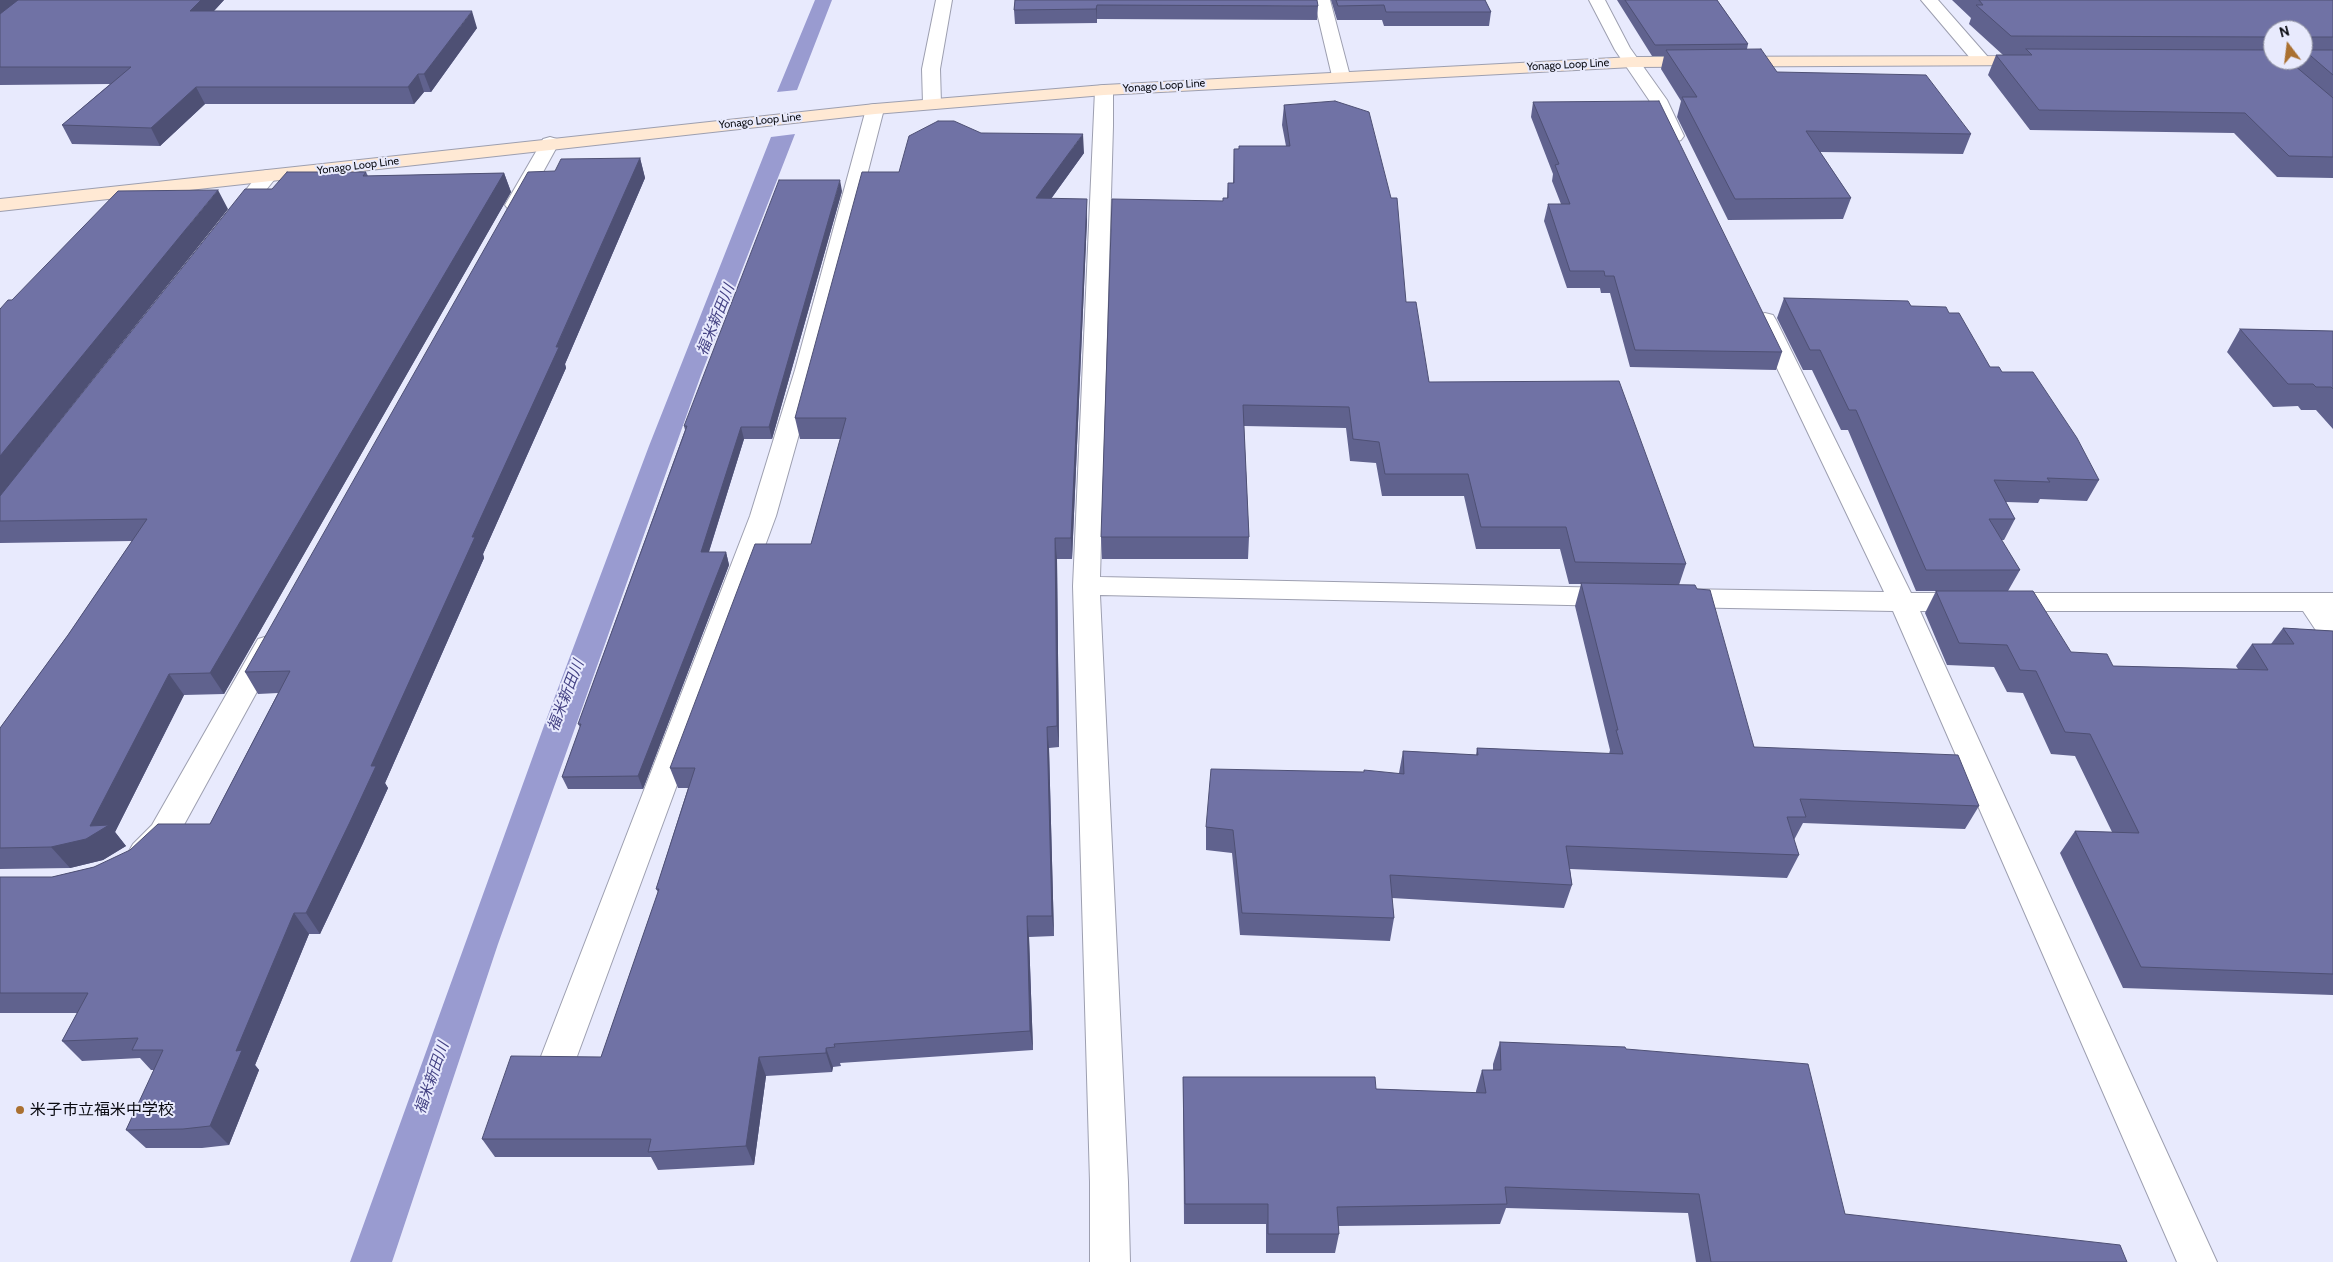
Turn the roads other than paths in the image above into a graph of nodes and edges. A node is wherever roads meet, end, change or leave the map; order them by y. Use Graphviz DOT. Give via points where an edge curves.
graph roads {
  1 [pos="944,0"];
  2 [pos="1322,0"];
  3 [pos="1597,0"];
  4 [pos="1929,0"];
  5 [pos="1982,61"];
  6 [pos="2052,61"];
  7 [pos="1634,62"];
  8 [pos="2241,62"];
  9 [pos="2263,62"];
  10 [pos="2313,63"];
  11 [pos="2333,63"];
  12 [pos="2280,70"];
  13 [pos="1341,76"];
  14 [pos="2291,79"];
  15 [pos="1104,90"];
  16 [pos="932,104"];
  17 [pos="875,109"];
  18 [pos="550,143"];
  19 [pos="1684,154"];
  20 [pos="267,176"];
  21 [pos="0,204"];
  22 [pos="503,227"];
  23 [pos="219,238"];
  24 [pos="1754,298"];
  25 [pos="1086,586"];
  26 [pos="1902,602"];
  27 [pos="2322,602"];
  28 [pos="279,626"];
  29 [pos="2333,634"];
  30 [pos="127,864"];
  31 [pos="558,1059"];
  32 [pos="1110,1262"];
  33 [pos="2196,1262"];
  1 -- 16 [label="street" via="931,69"];
  2 -- 13 [label="street"];
  3 -- 7 [label="street" via="1623,50"];
  4 -- 5 [label="street"];
  5 -- 6 [label="main road, Yonago Loop Line"];
  5 -- 7 [label="main road, Yonago Loop Line"];
  7 -- 13 [label="main road, Yonago Loop Line"];
  7 -- 19 [label="street" via="1658,100"];
  8 -- 9 [label="main road"];
  10 -- 11 [label="main road"];
  12 -- 14 [label="street"];
  13 -- 15 [label="main road, Yonago Loop Line"];
  15 -- 16 [label="main road, Yonago Loop Line"];
  15 -- 25 [label="street"];
  16 -- 17 [label="main road, Yonago Loop Line"];
  17 -- 18 [label="main road, Yonago Loop Line"];
  17 -- 31 [label="street" via="806,370 763,516"];
  18 -- 20 [label="main road, Yonago Loop Line"];
  18 -- 22 [label="street"];
  20 -- 21 [label="main road, Yonago Loop Line"];
  20 -- 23 [label="street"];
  24 -- 26 [label="street"];
  25 -- 26 [label="street"];
  25 -- 32 [label="street"];
  26 -- 27 [label="street"];
  26 -- 33 [label="street"];
  27 -- 29 [label="street"];
  28 -- 30 [label="street" via="163,834 150,849"];
}
